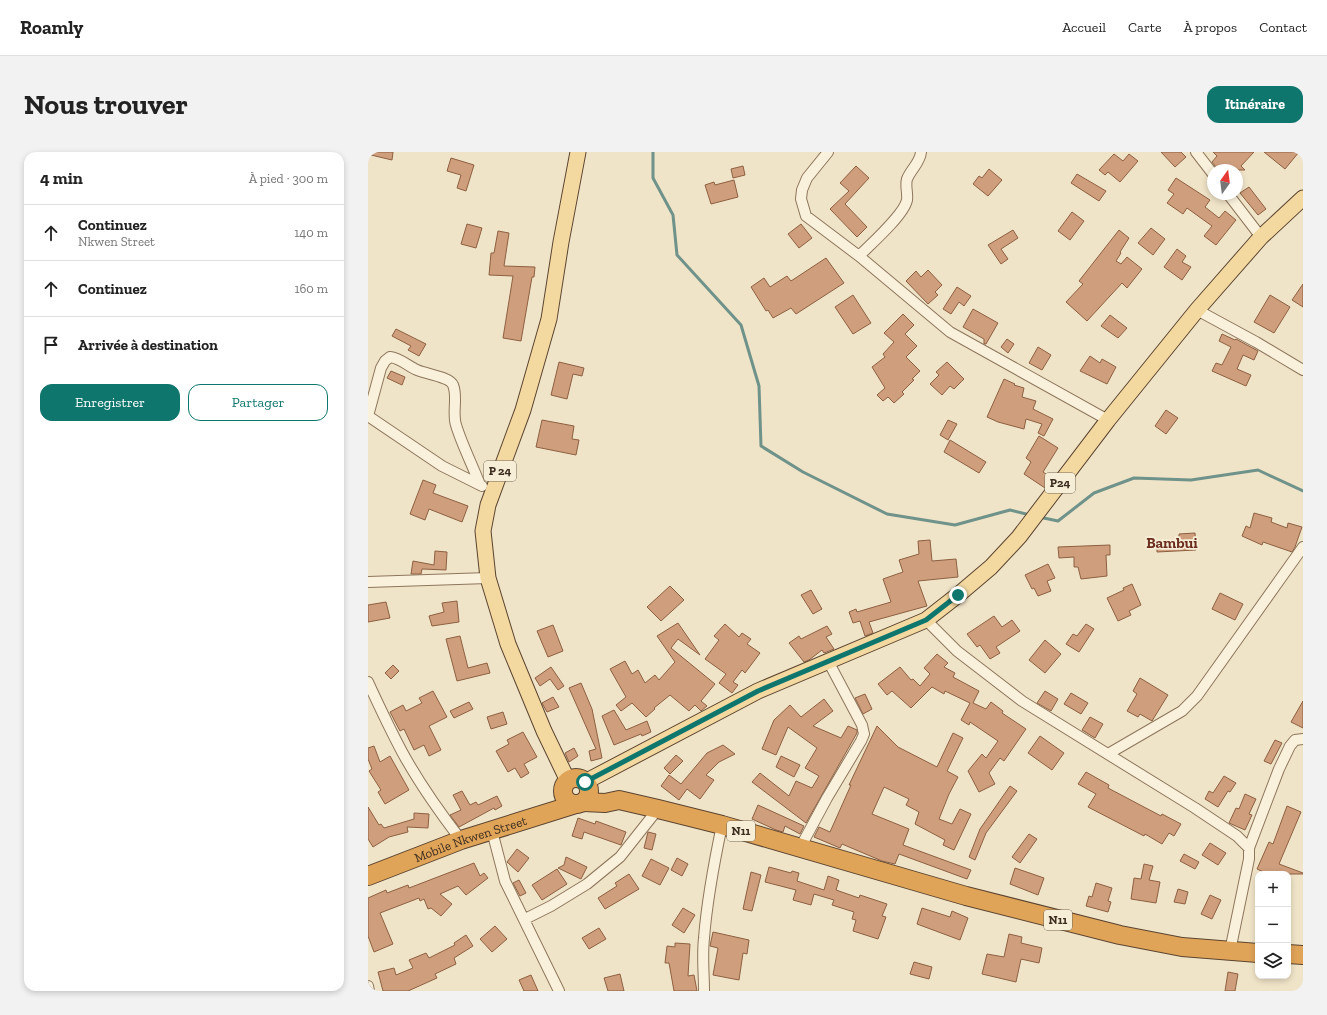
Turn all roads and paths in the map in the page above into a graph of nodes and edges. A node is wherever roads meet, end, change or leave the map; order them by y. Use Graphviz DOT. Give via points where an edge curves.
graph roads {
  1 [pos="578,152"];
  2 [pos="828,152"];
  3 [pos="921,152"];
  4 [pos="1196,152"];
  5 [pos="1207,166"];
  6 [pos="1303,198"];
  7 [pos="1233,200"];
  8 [pos="1261,237"];
  9 [pos="859,256"];
  10 [pos="1197,310"];
  11 [pos="1303,370"];
  12 [pos="368,416"];
  13 [pos="1108,420"];
  14 [pos="486,488"];
  15 [pos="1303,547"];
  16 [pos="488,578"];
  17 [pos="368,582"];
  18 [pos="926,620"];
  19 [pos="828,661"];
  20 [pos="368,682"];
  21 [pos="1303,739"];
  22 [pos="1108,754"];
  23 [pos="578,791"];
  24 [pos="658,808"];
  25 [pos="722,825"];
  26 [pos="492,831"];
  27 [pos="461,840"];
  28 [pos="800,848"];
  29 [pos="1249,848"];
  30 [pos="368,876"];
  31 [pos="525,919"];
  32 [pos="1230,951"];
  33 [pos="1255,953"];
  34 [pos="1291,954"];
  35 [pos="1303,955"];
  36 [pos="368,986"];
  37 [pos="369,991"];
  38 [pos="559,991"];
  39 [pos="704,991"];
  1 -- 14 [label="main road, P 24" via="549,319 522,410"];
  2 -- 9 [label="street" via="807,178 802,190 801,199 806,216"];
  3 -- 9 [label="street" via="920,160 906,182 907,200 902,211"];
  4 -- 5 [label="street"];
  6 -- 8 [label="main road, P24"];
  7 -- 8 [label="street"];
  8 -- 10 [label="main road, P24"];
  9 -- 13 [label="street" via="950,332"];
  10 -- 11 [label="street"];
  10 -- 13 [label="main road, P24"];
  12 -- 14 [label="street" via="442,466"];
  12 -- 14 [label="street" via="381,368 390,357 450,382 455,393 455,424"];
  13 -- 18 [label="main road, P24" via="1010,547 991,567"];
  14 -- 16 [label="main road, P 24" via="488,505 483,531"];
  15 -- 22 [label="street" via="1197,696 1182,710"];
  16 -- 17 [label="street"];
  16 -- 23 [label="main road, P 24" via="508,644 544,731"];
  18 -- 19 [label="main road, P24"];
  18 -- 22 [label="street" via="957,651 1022,701"];
  19 -- 23 [label="main road, P24" via="758,691"];
  19 -- 28 [label="street" via="862,725 864,734"];
  20 -- 27 [label="street" via="406,759 436,807"];
  21 -- 29 [label="street" via="1296,740 1290,746"];
  22 -- 29 [label="street" via="1196,808 1237,836"];
  23 -- 24 [label="highway, N11" via="610,793 619,800"];
  23 -- 26 [label="highway, Mobile Nkwen Street" via="524,821"];
  24 -- 25 [label="highway, N11"];
  24 -- 31 [label="street" via="620,857 587,884"];
  25 -- 28 [label="highway, N11"];
  25 -- 39 [label="street" via="705,927"];
  26 -- 27 [label="highway, Mobile Nkwen Street"];
  26 -- 31 [label="street" via="505,881"];
  27 -- 30 [label="highway, Mobile Nkwen Street"];
  28 -- 32 [label="highway, N11" via="966,896 1089,927 1182,947"];
  29 -- 32 [label="street"];
  31 -- 38 [label="street"];
  32 -- 33 [label="highway, N11"];
  34 -- 35 [label="highway"];
  36 -- 37 [label="street"];
}
